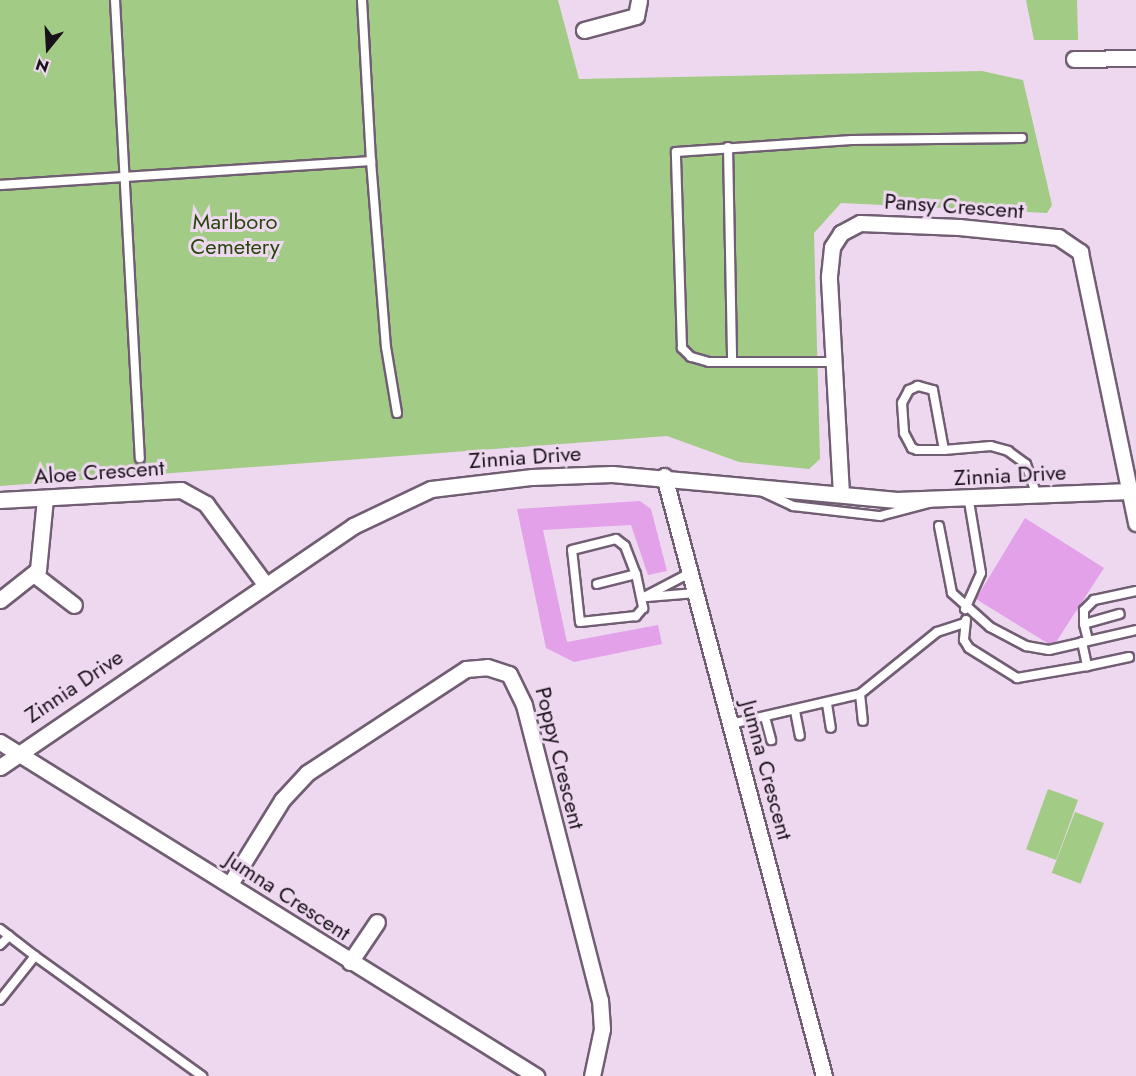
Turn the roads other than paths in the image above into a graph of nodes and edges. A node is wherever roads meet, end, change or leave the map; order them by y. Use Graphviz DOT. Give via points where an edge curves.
graph roads {
  1 [pos="115,0"];
  2 [pos="362,0"];
  3 [pos="639,0"];
  4 [pos="584,30"];
  5 [pos="1136,58"];
  6 [pos="1074,59"];
  7 [pos="1022,138"];
  8 [pos="728,147"];
  9 [pos="371,161"];
  10 [pos="124,178"];
  11 [pos="0,185"];
  12 [pos="732,362"];
  13 [pos="834,362"];
  14 [pos="397,413"];
  15 [pos="944,450"];
  16 [pos="140,458"];
  17 [pos="664,476"];
  18 [pos="753,485"];
  19 [pos="1133,491"];
  20 [pos="841,494"];
  21 [pos="1037,496"];
  22 [pos="45,498"];
  23 [pos="0,500"];
  24 [pos="969,501"];
  25 [pos="934,502"];
  26 [pos="1136,523"];
  27 [pos="939,526"];
  28 [pos="690,573"];
  29 [pos="636,574"];
  30 [pos="35,575"];
  31 [pos="265,584"];
  32 [pos="597,584"];
  33 [pos="1136,591"];
  34 [pos="696,593"];
  35 [pos="642,598"];
  36 [pos="0,600"];
  37 [pos="74,605"];
  38 [pos="968,611"];
  39 [pos="1120,614"];
  40 [pos="965,622"];
  41 [pos="1084,624"];
  42 [pos="1136,630"];
  43 [pos="1085,641"];
  44 [pos="1129,657"];
  45 [pos="1087,666"];
  46 [pos="860,694"];
  47 [pos="827,704"];
  48 [pos="795,711"];
  49 [pos="765,717"];
  50 [pos="863,721"];
  51 [pos="731,724"];
  52 [pos="831,728"];
  53 [pos="800,736"];
  54 [pos="771,740"];
  55 [pos="0,742"];
  56 [pos="16,754"];
  57 [pos="0,767"];
  58 [pos="230,884"];
  59 [pos="377,922"];
  60 [pos="0,929"];
  61 [pos="9,936"];
  62 [pos="0,945"];
  63 [pos="35,956"];
  64 [pos="351,962"];
  65 [pos="0,1000"];
  66 [pos="202,1076"];
  67 [pos="536,1076"];
  68 [pos="592,1076"];
  69 [pos="824,1076"];
  1 -- 10 [label="lane"];
  2 -- 9 [label="lane"];
  3 -- 4 [label="street" via="636,16"];
  5 -- 6 [label="street"];
  7 -- 8 [label="lane"];
  8 -- 12 [label="lane"];
  8 -- 12 [label="lane" via="680,151 674,160 680,342 687,354 702,362"];
  9 -- 10 [label="lane"];
  9 -- 14 [label="lane" via="386,347"];
  10 -- 11 [label="lane"];
  10 -- 16 [label="lane"];
  12 -- 13 [label="lane"];
  13 -- 19 [label="street, Pansy Crescent" via="830,256 836,240 847,229 887,222 1065,240 1080,252 1088,273"];
  13 -- 20 [label="street, Pansy Crescent"];
  15 -- 15 [label="lane" via="917,450 907,441 902,403 909,390 918,386 933,390"];
  15 -- 21 [label="lane" via="991,446 1008,451 1026,464"];
  17 -- 18 [label="street, Zinnia Drive"];
  17 -- 28 [label="street, Jumna Crescent"];
  17 -- 31 [label="street, Zinnia Drive" via="532,477 431,489 380,510"];
  18 -- 20 [label="street, Zinnia Drive"];
  18 -- 25 [label="lane" via="793,506 880,516"];
  19 -- 21 [label="street, Zinnia Drive"];
  19 -- 26 [label="street, Pansy Crescent"];
  20 -- 25 [label="street, Zinnia Drive"];
  21 -- 24 [label="street, Zinnia Drive"];
  22 -- 23 [label="street, Aloe Crescent"];
  22 -- 30 [label="street" via="40,562"];
  22 -- 31 [label="street, Aloe Crescent" via="181,490 206,504"];
  24 -- 25 [label="street, Zinnia Drive"];
  24 -- 38 [label="lane" via="981,573"];
  27 -- 38 [label="lane" via="952,593"];
  28 -- 34 [label="street, Jumna Crescent"];
  28 -- 35 [label="lane"];
  29 -- 32 [label="lane"];
  29 -- 35 [label="lane"];
  29 -- 35 [label="lane" via="625,546 616,539 575,548 570,556 576,617 586,624 636,615 643,608"];
  30 -- 36 [label="street"];
  30 -- 37 [label="street"];
  31 -- 56 [label="street, Zinnia Drive"];
  33 -- 41 [label="lane" via="1094,600 1084,610"];
  34 -- 35 [label="lane"];
  34 -- 51 [label="street, Jumna Crescent"];
  38 -- 40 [label="lane"];
  38 -- 43 [label="lane" via="1026,646 1049,650"];
  39 -- 41 [label="lane"];
  40 -- 45 [label="lane" via="969,648 1017,678"];
  40 -- 46 [label="lane" via="937,632"];
  41 -- 43 [label="lane"];
  42 -- 43 [label="lane"];
  43 -- 45 [label="lane"];
  44 -- 45 [label="lane"];
  46 -- 47 [label="lane"];
  46 -- 50 [label="lane"];
  47 -- 48 [label="lane"];
  47 -- 52 [label="lane"];
  48 -- 49 [label="lane"];
  48 -- 53 [label="lane"];
  49 -- 51 [label="lane"];
  49 -- 54 [label="lane"];
  51 -- 69 [label="street, Jumna Crescent"];
  55 -- 56 [label="street"];
  56 -- 57 [label="street, Zinnia Drive"];
  56 -- 58 [label="street, Jumna Crescent"];
  58 -- 64 [label="street, Jumna Crescent"];
  58 -- 68 [label="street, Poppy Crescent" via="282,800 307,773 466,669 487,667 510,674 524,705 600,1000 602,1029"];
  59 -- 64 [label="street"];
  60 -- 61 [label="lane"];
  61 -- 62 [label="lane"];
  61 -- 63 [label="lane"];
  63 -- 65 [label="lane"];
  63 -- 66 [label="lane"];
  64 -- 67 [label="street, Jumna Crescent"];
}
